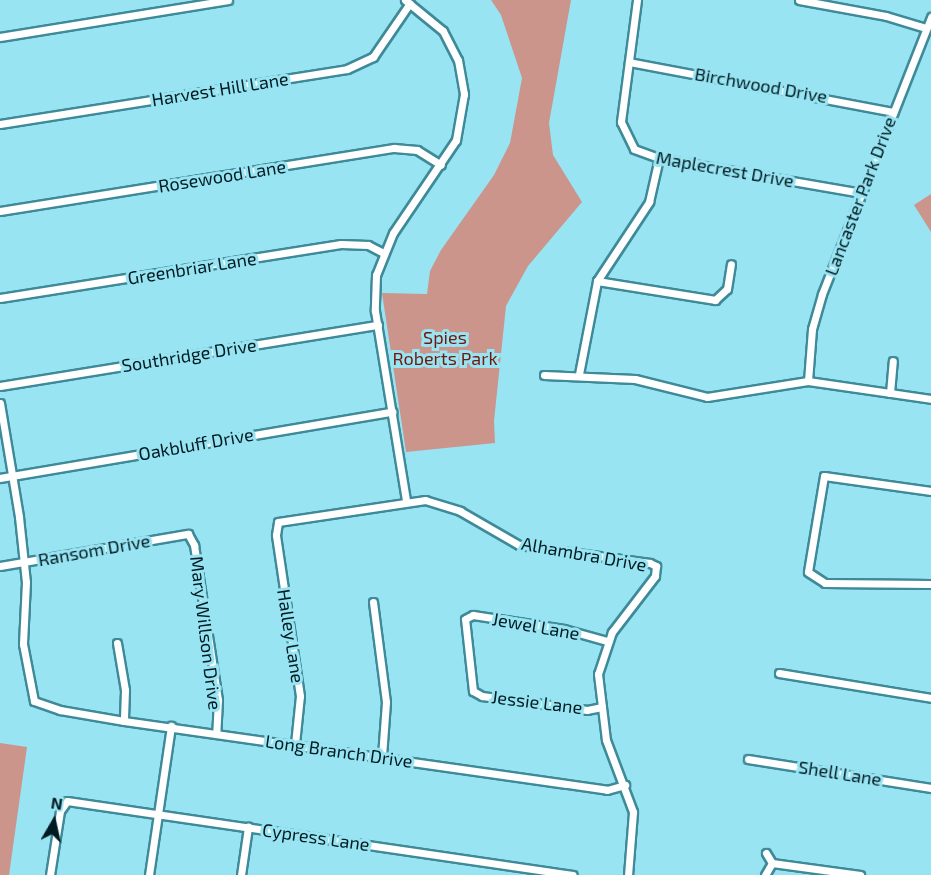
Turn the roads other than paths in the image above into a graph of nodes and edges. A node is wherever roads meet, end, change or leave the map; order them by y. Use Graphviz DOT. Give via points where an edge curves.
graph roads {
  1 [pos="228,0"];
  2 [pos="638,0"];
  3 [pos="799,0"];
  4 [pos="408,2"];
  5 [pos="183,4"];
  6 [pos="931,16"];
  7 [pos="926,28"];
  8 [pos="0,38"];
  9 [pos="629,62"];
  10 [pos="893,112"];
  11 [pos="0,124"];
  12 [pos="659,158"];
  13 [pos="441,165"];
  14 [pos="861,193"];
  15 [pos="0,211"];
  16 [pos="382,252"];
  17 [pos="730,264"];
  18 [pos="597,281"];
  19 [pos="0,298"];
  20 [pos="378,325"];
  21 [pos="893,361"];
  22 [pos="579,374"];
  23 [pos="544,375"];
  24 [pos="808,381"];
  25 [pos="0,386"];
  26 [pos="890,393"];
  27 [pos="931,399"];
  28 [pos="0,403"];
  29 [pos="392,412"];
  30 [pos="12,476"];
  31 [pos="0,478"];
  32 [pos="931,491"];
  33 [pos="406,500"];
  34 [pos="277,528"];
  35 [pos="188,534"];
  36 [pos="24,562"];
  37 [pos="0,566"];
  38 [pos="931,584"];
  39 [pos="373,602"];
  40 [pos="607,641"];
  41 [pos="117,644"];
  42 [pos="779,673"];
  43 [pos="473,691"];
  44 [pos="931,698"];
  45 [pos="602,707"];
  46 [pos="124,721"];
  47 [pos="171,726"];
  48 [pos="216,733"];
  49 [pos="295,744"];
  50 [pos="382,757"];
  51 [pos="748,759"];
  52 [pos="625,785"];
  53 [pos="931,788"];
  54 [pos="158,813"];
  55 [pos="248,827"];
  56 [pos="766,853"];
  57 [pos="772,863"];
  58 [pos="517,867"];
  59 [pos="50,875"];
  60 [pos="150,875"];
  61 [pos="241,875"];
  62 [pos="516,875"];
  63 [pos="573,875"];
  64 [pos="628,875"];
  65 [pos="765,875"];
  66 [pos="860,875"];
  1 -- 5 [label="street"];
  2 -- 9 [label="street"];
  3 -- 7 [label="street" via="886,16"];
  4 -- 11 [label="street, Harvest Hill Lane" via="373,57 347,69"];
  4 -- 13 [label="street" via="443,31 463,80 462,122"];
  5 -- 8 [label="street"];
  6 -- 7 [label="street, Lancaster Park Drive"];
  7 -- 10 [label="street, Lancaster Park Drive"];
  9 -- 10 [label="street, Birchwood Drive"];
  9 -- 12 [label="street, Maplecrest Drive" via="621,122 634,149"];
  10 -- 14 [label="street, Lancaster Park Drive"];
  12 -- 14 [label="street, Maplecrest Drive"];
  12 -- 18 [label="street" via="649,202"];
  13 -- 15 [label="street, Rosewood Lane" via="417,150 394,148"];
  13 -- 16 [label="street"];
  14 -- 24 [label="street, Lancaster Park Drive" via="812,328"];
  16 -- 19 [label="street, Greenbriar Lane" via="368,245 341,244"];
  16 -- 20 [label="street" via="375,285"];
  17 -- 18 [label="street" via="726,290 715,300"];
  18 -- 22 [label="street"];
  20 -- 25 [label="street, Southridge Drive"];
  20 -- 29 [label="street"];
  21 -- 26 [label="street"];
  22 -- 23 [label="street"];
  22 -- 24 [label="street" via="599,380 658,383 707,398"];
  24 -- 26 [label="street"];
  26 -- 27 [label="street"];
  28 -- 30 [label="street"];
  29 -- 30 [label="street, Oakbluff Drive"];
  29 -- 33 [label="street"];
  30 -- 31 [label="street, Oakbluff Drive"];
  30 -- 36 [label="street"];
  32 -- 38 [label="street" via="824,476 808,572 825,583"];
  33 -- 34 [label="street, Alhambra Drive" via="278,522"];
  33 -- 40 [label="street, Alhambra Drive" via="424,500 460,511 519,545 656,566 655,576"];
  34 -- 49 [label="street, Halley Lane" via="300,696"];
  35 -- 36 [label="street, Ransom Drive"];
  35 -- 48 [label="street, Mary Willson Drive" via="194,545 218,700"];
  36 -- 37 [label="street, Ransom Drive"];
  36 -- 46 [label="street, Long Branch Drive" via="23,644 34,701"];
  39 -- 50 [label="street" via="385,692"];
  40 -- 43 [label="street, Jewel Lane" via="564,629 473,615 465,620"];
  40 -- 45 [label="street" via="598,674"];
  41 -- 46 [label="street" via="125,690"];
  42 -- 44 [label="street"];
  43 -- 45 [label="street, Jessie Lane" via="482,696 587,710"];
  45 -- 52 [label="street" via="606,740"];
  46 -- 47 [label="street, Long Branch Drive"];
  47 -- 48 [label="street, Long Branch Drive"];
  47 -- 54 [label="street"];
  48 -- 49 [label="street, Long Branch Drive"];
  49 -- 50 [label="street, Long Branch Drive"];
  50 -- 52 [label="street, Long Branch Drive" via="607,789"];
  51 -- 53 [label="street, Shell Lane"];
  52 -- 64 [label="street" via="635,824"];
  54 -- 55 [label="street, Cypress Lane"];
  54 -- 59 [label="street, Cypress Lane" via="67,801 61,807"];
  54 -- 60 [label="street"];
  55 -- 58 [label="street, Cypress Lane"];
  55 -- 61 [label="street"];
  56 -- 57 [label="street"];
  57 -- 65 [label="street"];
  57 -- 66 [label="street"];
  58 -- 62 [label="street"];
  58 -- 63 [label="street, Cypress Lane"];
}
